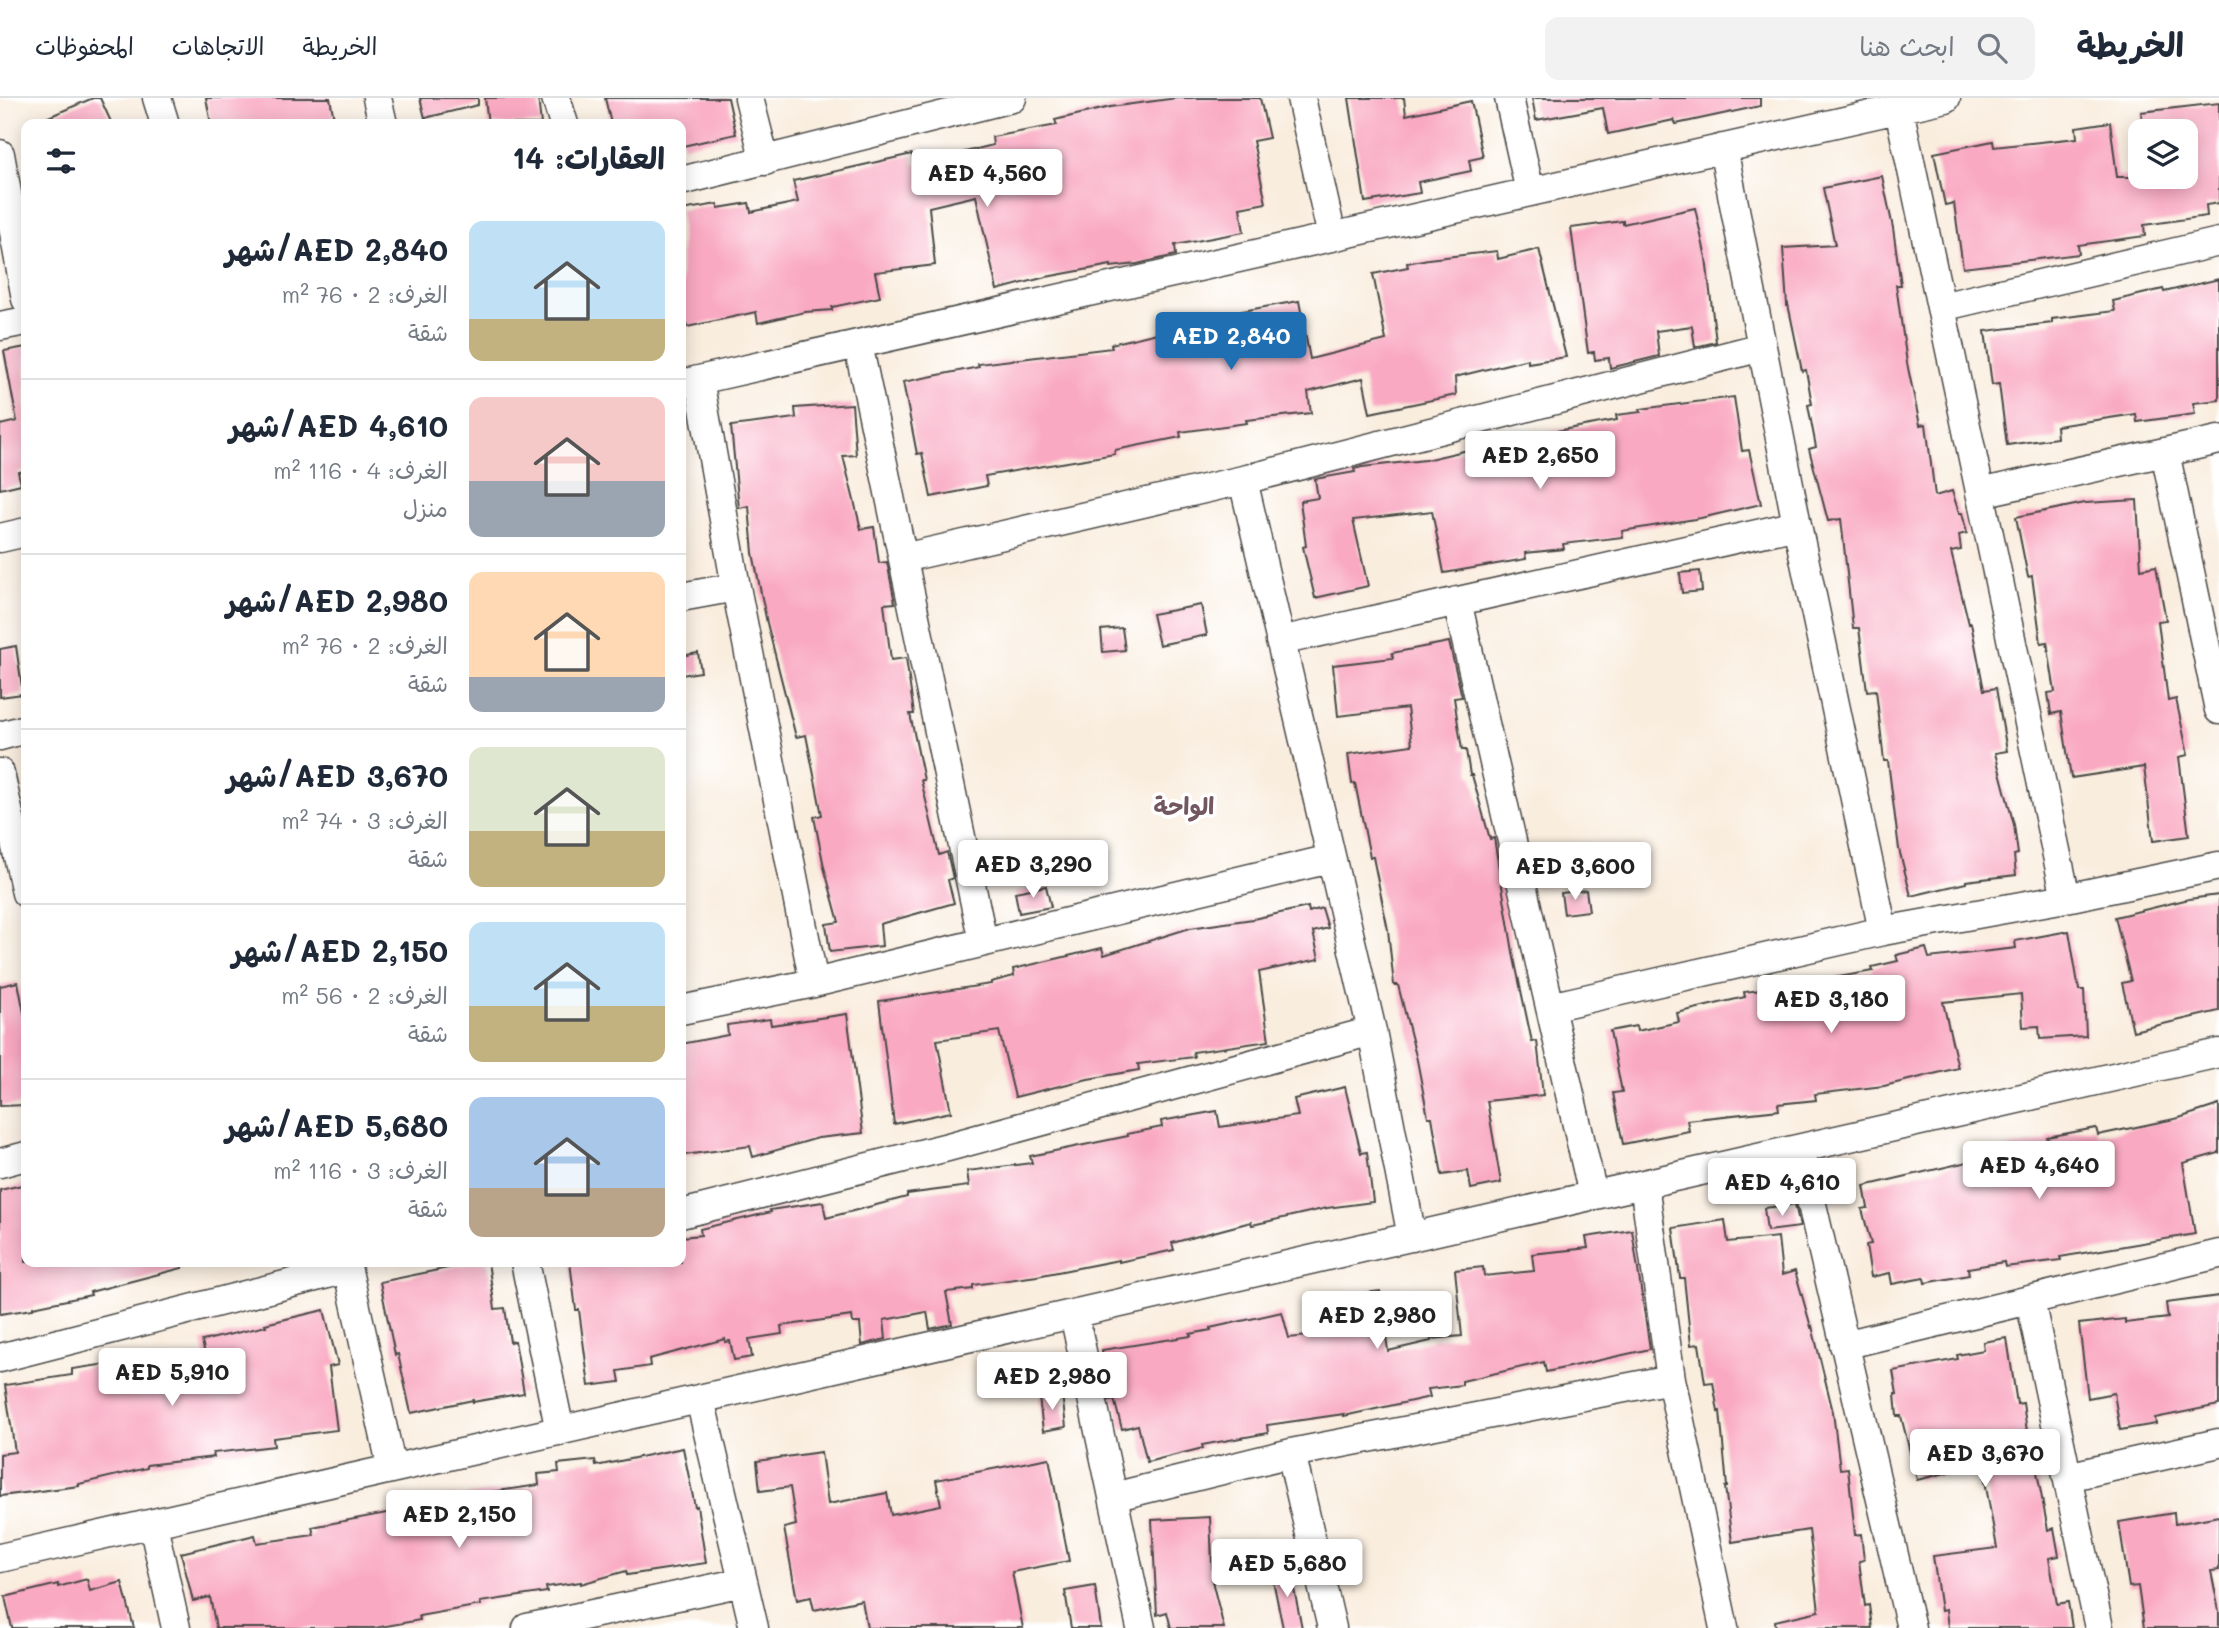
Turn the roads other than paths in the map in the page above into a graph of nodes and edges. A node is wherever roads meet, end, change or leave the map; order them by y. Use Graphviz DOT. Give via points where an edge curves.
graph roads {
  1 [pos="157,98"];
  2 [pos="377,98"];
  3 [pos="556,98"];
  4 [pos="750,98"];
  5 [pos="1012,98"];
  6 [pos="1301,98"];
  7 [pos="1508,98"];
  8 [pos="1946,98"];
  9 [pos="1899,109"];
  10 [pos="163,119"];
  11 [pos="382,119"];
  12 [pos="562,119"];
  13 [pos="1723,148"];
  14 [pos="0,154"];
  15 [pos="765,161"];
  16 [pos="686,180"];
  17 [pos="1530,192"];
  18 [pos="1332,237"];
  19 [pos="2219,242"];
  20 [pos="21,271"];
  21 [pos="1941,307"];
  22 [pos="21,322"];
  23 [pos="0,326"];
  24 [pos="858,344"];
  25 [pos="1762,347"];
  26 [pos="690,382"];
  27 [pos="2219,439"];
  28 [pos="2165,452"];
  29 [pos="1243,480"];
  30 [pos="1980,493"];
  31 [pos="1797,525"];
  32 [pos="21,533"];
  33 [pos="0,538"];
  34 [pos="903,558"];
  35 [pos="736,587"];
  36 [pos="686,596"];
  37 [pos="1457,601"];
  38 [pos="1280,641"];
  39 [pos="2219,710"];
  40 [pos="21,730"];
  41 [pos="0,736"];
  42 [pos="0,773"];
  43 [pos="1330,859"];
  44 [pos="2219,866"];
  45 [pos="21,870"];
  46 [pos="2066,898"];
  47 [pos="1883,930"];
  48 [pos="983,942"];
  49 [pos="814,983"];
  50 [pos="1550,1007"];
  51 [pos="686,1009"];
  52 [pos="1372,1031"];
  53 [pos="2219,1053"];
  54 [pos="1799,1149"];
  55 [pos="21,1157"];
  56 [pos="0,1163"];
  57 [pos="1644,1184"];
  58 [pos="1593,1195"];
  59 [pos="686,1213"];
  60 [pos="1412,1237"];
  61 [pos="2219,1254"];
  62 [pos="340,1267"];
  63 [pos="347,1267"];
  64 [pos="526,1267"];
  65 [pos="2030,1300"];
  66 [pos="1074,1314"];
  67 [pos="1844,1345"];
  68 [pos="0,1358"];
  69 [pos="1671,1379"];
  70 [pos="700,1399"];
  71 [pos="560,1431"];
  72 [pos="2219,1443"];
  73 [pos="1291,1453"];
  74 [pos="392,1469"];
  75 [pos="2067,1477"];
  76 [pos="1113,1497"];
  77 [pos="153,1524"];
  78 [pos="0,1558"];
  79 [pos="743,1582"];
  80 [pos="176,1628"];
  81 [pos="527,1628"];
  82 [pos="754,1628"];
  83 [pos="1141,1628"];
  84 [pos="1332,1628"];
  85 [pos="1724,1628"];
  86 [pos="1911,1628"];
  87 [pos="2099,1628"];
  1 -- 10 [label="street"];
  2 -- 11 [label="street"];
  3 -- 12 [label="street"];
  4 -- 15 [label="street"];
  5 -- 15 [label="street"];
  6 -- 18 [label="street"];
  7 -- 17 [label="street"];
  8 -- 9 [label="street"];
  9 -- 13 [label="street"];
  9 -- 21 [label="street"];
  13 -- 17 [label="street"];
  13 -- 25 [label="street"];
  14 -- 20 [label="street"];
  15 -- 16 [label="street"];
  17 -- 18 [label="street"];
  18 -- 24 [label="street"];
  19 -- 21 [label="street"];
  21 -- 30 [label="street"];
  22 -- 23 [label="street"];
  24 -- 26 [label="street"];
  24 -- 34 [label="street"];
  25 -- 29 [label="street"];
  25 -- 31 [label="street"];
  26 -- 35 [label="street"];
  27 -- 28 [label="street"];
  28 -- 30 [label="street"];
  28 -- 39 [label="street"];
  29 -- 34 [label="street"];
  29 -- 38 [label="street"];
  30 -- 46 [label="street"];
  31 -- 37 [label="street"];
  31 -- 47 [label="street"];
  32 -- 33 [label="street"];
  34 -- 48 [label="street"];
  35 -- 36 [label="street"];
  35 -- 49 [label="street"];
  37 -- 38 [label="street"];
  37 -- 50 [label="street"];
  38 -- 43 [label="street"];
  40 -- 41 [label="street"];
  42 -- 45 [label="street"];
  43 -- 48 [label="street"];
  43 -- 52 [label="street"];
  44 -- 46 [label="street"];
  46 -- 47 [label="street"];
  47 -- 50 [label="street"];
  48 -- 49 [label="street"];
  49 -- 51 [label="street"];
  50 -- 58 [label="street"];
  52 -- 59 [label="street" via="948,1147"];
  52 -- 60 [label="street"];
  53 -- 54 [label="street"];
  54 -- 57 [label="street"];
  54 -- 67 [label="street"];
  55 -- 56 [label="street"];
  57 -- 58 [label="street"];
  57 -- 69 [label="street"];
  58 -- 60 [label="street"];
  60 -- 66 [label="street"];
  61 -- 65 [label="street"];
  62 -- 68 [label="street"];
  63 -- 74 [label="street"];
  64 -- 71 [label="street"];
  65 -- 67 [label="street"];
  65 -- 75 [label="street"];
  66 -- 70 [label="street"];
  66 -- 76 [label="street"];
  67 -- 86 [label="street"];
  69 -- 73 [label="street"];
  69 -- 85 [label="street"];
  70 -- 71 [label="street"];
  70 -- 79 [label="street"];
  71 -- 74 [label="street"];
  72 -- 75 [label="street"];
  73 -- 76 [label="street"];
  73 -- 84 [label="street"];
  74 -- 77 [label="street"];
  75 -- 87 [label="street"];
  76 -- 83 [label="street"];
  77 -- 78 [label="street"];
  77 -- 80 [label="street"];
  79 -- 81 [label="street"];
  79 -- 82 [label="street"];
}
